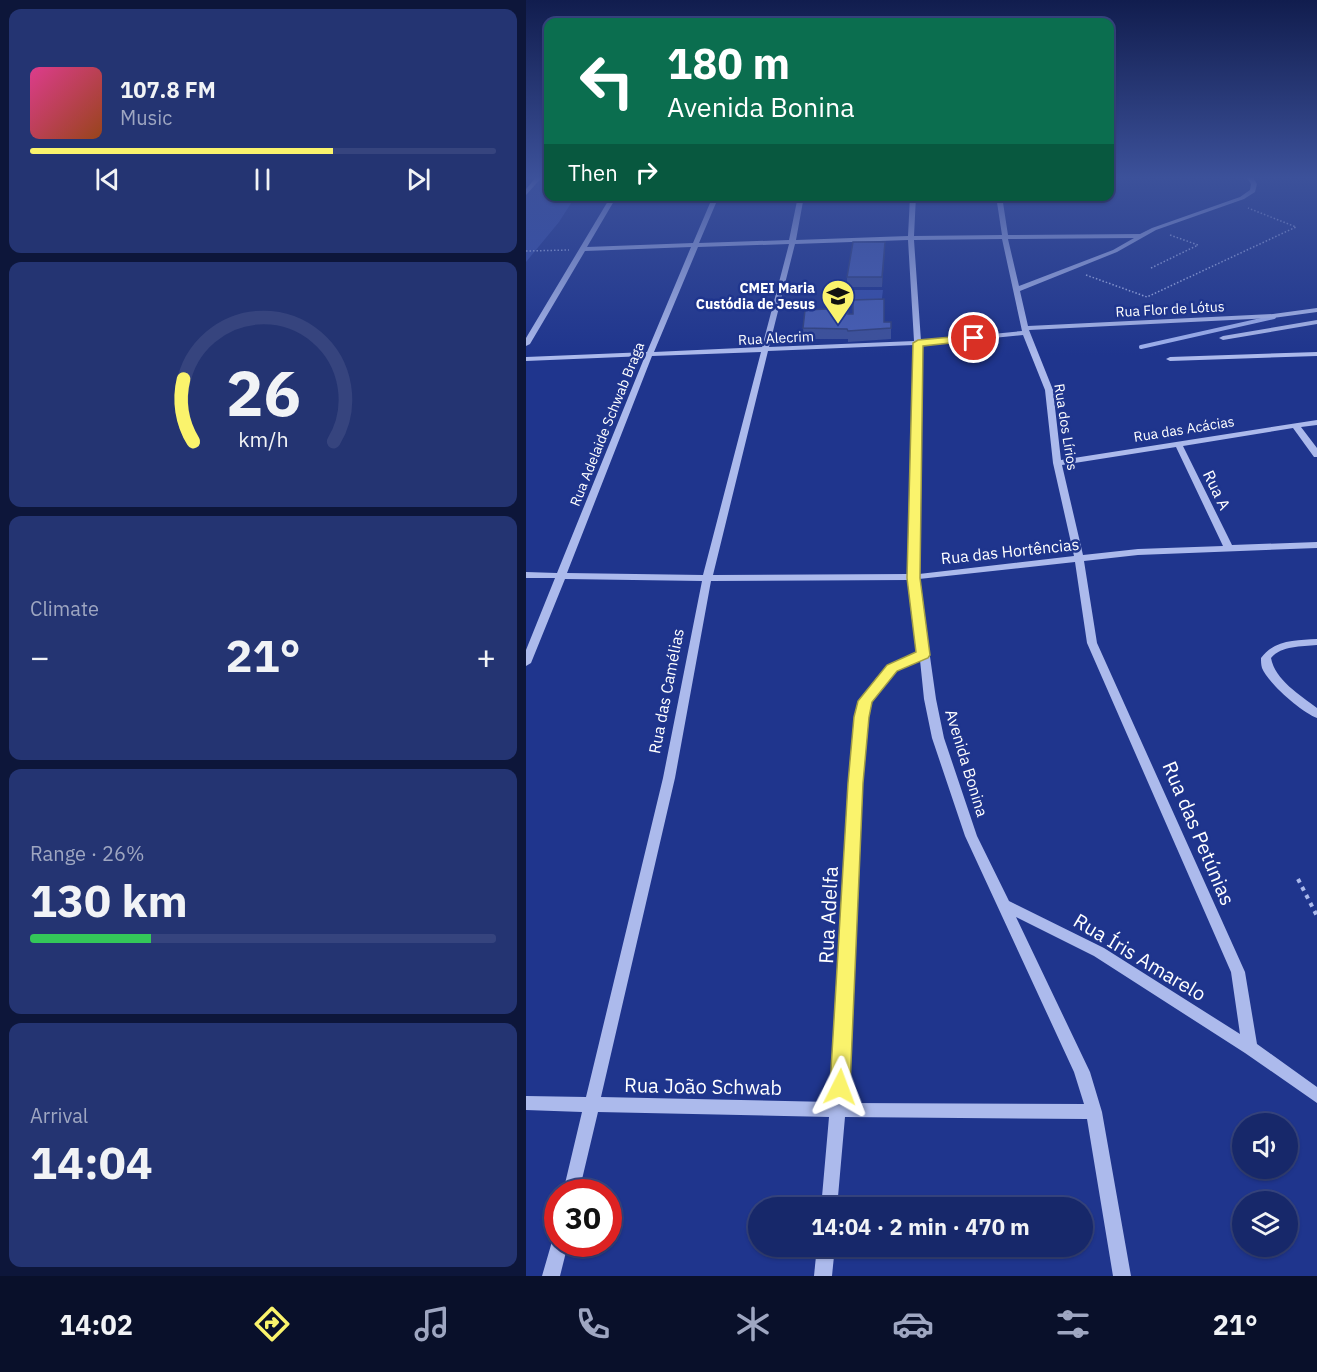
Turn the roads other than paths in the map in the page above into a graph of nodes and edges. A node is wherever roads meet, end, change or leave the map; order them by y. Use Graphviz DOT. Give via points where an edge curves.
graph roads {
  1 [pos="590,236"];
  2 [pos="699,236"];
  3 [pos="793,236"];
  4 [pos="1142,236"];
  5 [pos="911,238"];
  6 [pos="1005,238"];
  7 [pos="792,243"];
  8 [pos="695,246"];
  9 [pos="582,249"];
  10 [pos="1016,290"];
  11 [pos="1316,309"];
  12 [pos="1316,322"];
  13 [pos="1025,330"];
  14 [pos="1223,338"];
  15 [pos="918,343"];
  16 [pos="526,344"];
  17 [pos="764,350"];
  18 [pos="1316,354"];
  19 [pos="649,355"];
  20 [pos="526,359"];
  21 [pos="1170,359"];
  22 [pos="1316,422"];
  23 [pos="1296,425"];
  24 [pos="1178,443"];
  25 [pos="1316,455"];
  26 [pos="1057,463"];
  27 [pos="1316,545"];
  28 [pos="1229,549"];
  29 [pos="1079,559"];
  30 [pos="526,574"];
  31 [pos="561,574"];
  32 [pos="708,578"];
  33 [pos="914,578"];
  34 [pos="1316,642"];
  35 [pos="923,655"];
  36 [pos="526,663"];
  37 [pos="1316,714"];
  38 [pos="1006,906"];
  39 [pos="1250,1048"];
  40 [pos="1316,1096"];
  41 [pos="526,1103"];
  42 [pos="592,1104"];
  43 [pos="838,1110"];
  44 [pos="1094,1112"];
  45 [pos="574,1179"];
  46 [pos="830,1197"];
  47 [pos="556,1257"];
  48 [pos="825,1257"];
  49 [pos="551,1276"];
  50 [pos="823,1276"];
  51 [pos="1122,1276"];
  1 -- 9 [label="street"];
  2 -- 8 [label="street, Rua Adelaide Schwab Braga"];
  3 -- 7 [label="street, Rua das Camélias"];
  4 -- 6 [label="street"];
  4 -- 10 [label="street" via="1115,251"];
  5 -- 6 [label="street"];
  5 -- 7 [label="street"];
  5 -- 15 [label="street, Avenida Bonina"];
  6 -- 10 [label="street, Rua dos Lírios"];
  7 -- 8 [label="street"];
  7 -- 17 [label="street, Rua das Camélias"];
  8 -- 9 [label="street"];
  8 -- 19 [label="street, Rua Adelaide Schwab Braga"];
  9 -- 16 [label="street"];
  10 -- 13 [label="street, Rua dos Lírios"];
  11 -- 13 [label="street, Rua Flor de Lótus" via="1273,316"];
  12 -- 14 [label="street"];
  13 -- 15 [label="street, Rua Alecrim"];
  13 -- 26 [label="street, Rua dos Lírios" via="1049,390"];
  15 -- 17 [label="street, Rua Alecrim"];
  15 -- 33 [label="street, Avenida Bonina"];
  17 -- 19 [label="street, Rua Alecrim"];
  17 -- 32 [label="street, Rua das Camélias"];
  18 -- 21 [label="street"];
  19 -- 20 [label="street, Rua Alecrim"];
  19 -- 31 [label="street, Rua Adelaide Schwab Braga"];
  22 -- 23 [label="street, Rua das Acácias"];
  23 -- 24 [label="street, Rua das Acácias"];
  23 -- 25 [label="street"];
  24 -- 26 [label="street, Rua das Acácias"];
  24 -- 28 [label="street, Rua A"];
  26 -- 29 [label="street, Rua dos Lírios"];
  27 -- 28 [label="street, Rua das Hortências"];
  28 -- 29 [label="street, Rua das Hortências" via="1138,552"];
  29 -- 33 [label="street, Rua das Hortências"];
  29 -- 39 [label="street, Rua das Petúnias" via="1092,643 1237,972"];
  30 -- 31 [label="street, Rua das Hortências"];
  31 -- 32 [label="street, Rua das Hortências"];
  31 -- 36 [label="street, Rua Adelaide Schwab Braga"];
  32 -- 33 [label="street, Rua das Hortências"];
  32 -- 42 [label="street, Rua das Camélias" via="670,778"];
  33 -- 35 [label="street, Avenida Bonina"];
  34 -- 37 [label="street" via="1277,646 1268,653 1266,662 1269,674"];
  35 -- 38 [label="street, Avenida Bonina" via="938,738 971,836"];
  35 -- 43 [label="street, Rua Adelfa" via="892,668 865,701 859,734"];
  38 -- 39 [label="street, Rua Íris Amarelo" via="1099,952"];
  38 -- 44 [label="street, Avenida Bonina" via="1082,1072"];
  39 -- 40 [label="street"];
  41 -- 42 [label="street, Rua João Schwab"];
  42 -- 43 [label="street, Rua João Schwab"];
  42 -- 45 [label="street, Rua das Camélias"];
  43 -- 44 [label="street, Rua João Schwab"];
  43 -- 46 [label="street, Rua Adelfa"];
  44 -- 51 [label="street, Avenida Bonina"];
  47 -- 49 [label="street"];
  48 -- 50 [label="street"];
}
